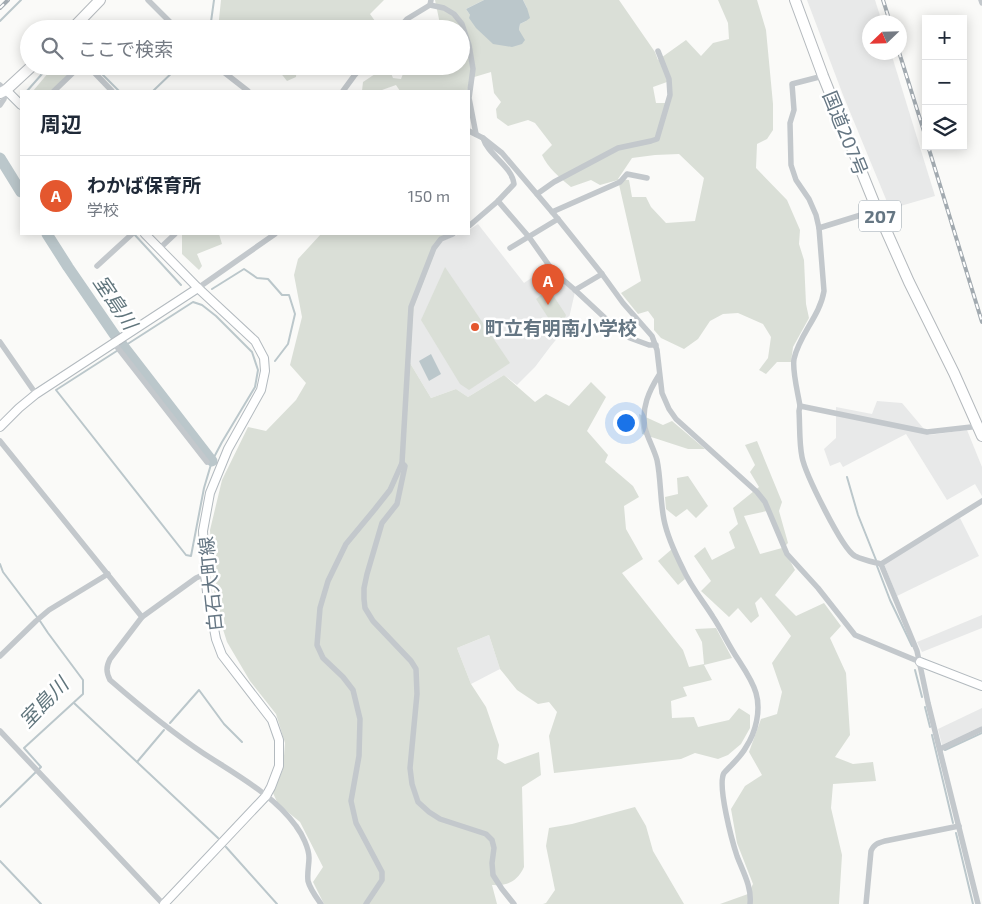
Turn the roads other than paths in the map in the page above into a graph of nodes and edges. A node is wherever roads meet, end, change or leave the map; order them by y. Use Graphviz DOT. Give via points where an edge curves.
graph roads {
  1 [pos="100,0"];
  2 [pos="148,0"];
  3 [pos="795,0"];
  4 [pos="430,3"];
  5 [pos="81,20"];
  6 [pos="168,20"];
  7 [pos="406,20"];
  8 [pos="459,20"];
  9 [pos="470,50"];
  10 [pos="658,51"];
  11 [pos="20,75"];
  12 [pos="71,75"];
  13 [pos="97,75"];
  14 [pos="228,75"];
  15 [pos="355,75"];
  16 [pos="823,76"];
  17 [pos="2,89"];
  18 [pos="55,90"];
  19 [pos="111,90"];
  20 [pos="247,90"];
  21 [pos="343,90"];
  22 [pos="470,92"];
  23 [pos="470,103"];
  24 [pos="20,104"];
  25 [pos="0,105"];
  26 [pos="470,131"];
  27 [pos="476,134"];
  28 [pos="483,138"];
  29 [pos="647,178"];
  30 [pos="537,194"];
  31 [pos="498,201"];
  32 [pos="877,210"];
  33 [pos="552,212"];
  34 [pos="558,219"];
  35 [pos="470,225"];
  36 [pos="819,228"];
  37 [pos="131,235"];
  38 [pos="146,235"];
  39 [pos="174,235"];
  40 [pos="274,235"];
  41 [pos="451,235"];
  42 [pos="529,237"];
  43 [pos="510,248"];
  44 [pos="159,249"];
  45 [pos="97,266"];
  46 [pos="602,274"];
  47 [pos="198,288"];
  48 [pos="575,290"];
  49 [pos="0,342"];
  50 [pos="656,345"];
  51 [pos="117,347"];
  52 [pos="659,375"];
  53 [pos="36,394"];
  54 [pos="800,406"];
  55 [pos="0,427"];
  56 [pos="981,432"];
  57 [pos="0,441"];
  58 [pos="208,462"];
  59 [pos="402,463"];
  60 [pos="982,501"];
  61 [pos="881,564"];
  62 [pos="108,574"];
  63 [pos="205,574"];
  64 [pos="142,617"];
  65 [pos="0,656"];
  66 [pos="920,662"];
  67 [pos="982,686"];
  68 [pos="982,729"];
  69 [pos="0,731"];
  70 [pos="940,749"];
  71 [pos="266,796"];
  72 [pos="958,826"];
  73 [pos="163,904"];
  74 [pos="321,904"];
  75 [pos="366,904"];
  76 [pos="514,904"];
  77 [pos="750,904"];
  78 [pos="866,904"];
  79 [pos="978,904"];
  1 -- 5 [label="highway"];
  2 -- 6 [label="street"];
  3 -- 16 [label="highway, 国道207号 / 207"];
  4 -- 7 [label="street"];
  4 -- 8 [label="street" via="444,8"];
  9 -- 22 [label="street" via="474,70"];
  10 -- 30 [label="street" via="669,80 670,95 657,139 618,148"];
  11 -- 17 [label="highway"];
  12 -- 18 [label="street"];
  13 -- 19 [label="street"];
  14 -- 20 [label="street"];
  15 -- 21 [label="street"];
  16 -- 32 [label="highway, 国道207号 / 207"];
  16 -- 36 [label="street" via="792,84 794,110 790,123 791,165 796,180 809,199"];
  17 -- 24 [label="main road"];
  17 -- 25 [label="street" via="4,99"];
  23 -- 27 [label="street"];
  26 -- 27 [label="street"];
  27 -- 28 [label="street"];
  28 -- 30 [label="street" via="502,153"];
  28 -- 31 [label="street" via="514,179 512,188"];
  29 -- 33 [label="street" via="628,174 620,182"];
  30 -- 33 [label="street"];
  31 -- 35 [label="street"];
  31 -- 42 [label="street"];
  32 -- 36 [label="street"];
  32 -- 56 [label="highway, 国道207号 / 207"];
  33 -- 34 [label="street"];
  34 -- 42 [label="street"];
  34 -- 46 [label="street"];
  36 -- 54 [label="street" via="824,291 794,360"];
  37 -- 45 [label="street"];
  38 -- 44 [label="main road, 白石大町線"];
  39 -- 44 [label="street"];
  40 -- 47 [label="street"];
  41 -- 59 [label="street" via="441,239 434,248 411,307"];
  42 -- 43 [label="street"];
  42 -- 48 [label="street" via="552,271"];
  44 -- 47 [label="main road, 白石大町線"];
  46 -- 48 [label="street"];
  46 -- 50 [label="street"];
  47 -- 51 [label="main road" via="122,338"];
  47 -- 63 [label="main road, 白石大町線" via="255,341 264,358 265,371 261,390 228,449 210,493 203,531"];
  48 -- 50 [label="street" via="620,332"];
  49 -- 53 [label="street"];
  50 -- 52 [label="street"];
  51 -- 53 [label="main road"];
  51 -- 58 [label="street"];
  52 -- 66 [label="street" via="662,393 676,419 757,492 765,502 787,554 855,635"];
  52 -- 77 [label="street" via="650,390 644,412 645,428 657,458 664,520 692,587 756,693 757,719 752,735 746,749 722,777 722,792 749,887"];
  53 -- 55 [label="main road"];
  54 -- 56 [label="street" via="927,432"];
  54 -- 61 [label="street" via="802,458 821,502 849,552"];
  57 -- 62 [label="street"];
  59 -- 75 [label="street" via="390,490 346,544 328,581 320,608 317,645 323,658 353,690 360,719 359,756 351,801 356,823 382,872 382,880"];
  59 -- 76 [label="street" via="405,466 397,504 382,523 367,574 364,588 366,608 373,621 416,669 417,694 410,768 418,802 440,818 486,834 492,840 493,875"];
  60 -- 61 [label="street"];
  61 -- 66 [label="street"];
  62 -- 64 [label="street"];
  62 -- 65 [label="street" via="49,610"];
  63 -- 64 [label="street"];
  63 -- 71 [label="main road, 白石大町線" via="216,639 222,655 272,720 280,740 279,766"];
  64 -- 71 [label="street" via="110,659 107,666 110,680 143,709"];
  66 -- 67 [label="main road"];
  66 -- 70 [label="street"];
  68 -- 70 [label="street"];
  69 -- 73 [label="street"];
  70 -- 72 [label="street"];
  71 -- 73 [label="main road, 白石大町線"];
  71 -- 74 [label="street" via="298,828 309,856 311,889"];
  72 -- 78 [label="street" via="879,842 873,846"];
  72 -- 79 [label="street"];
}
